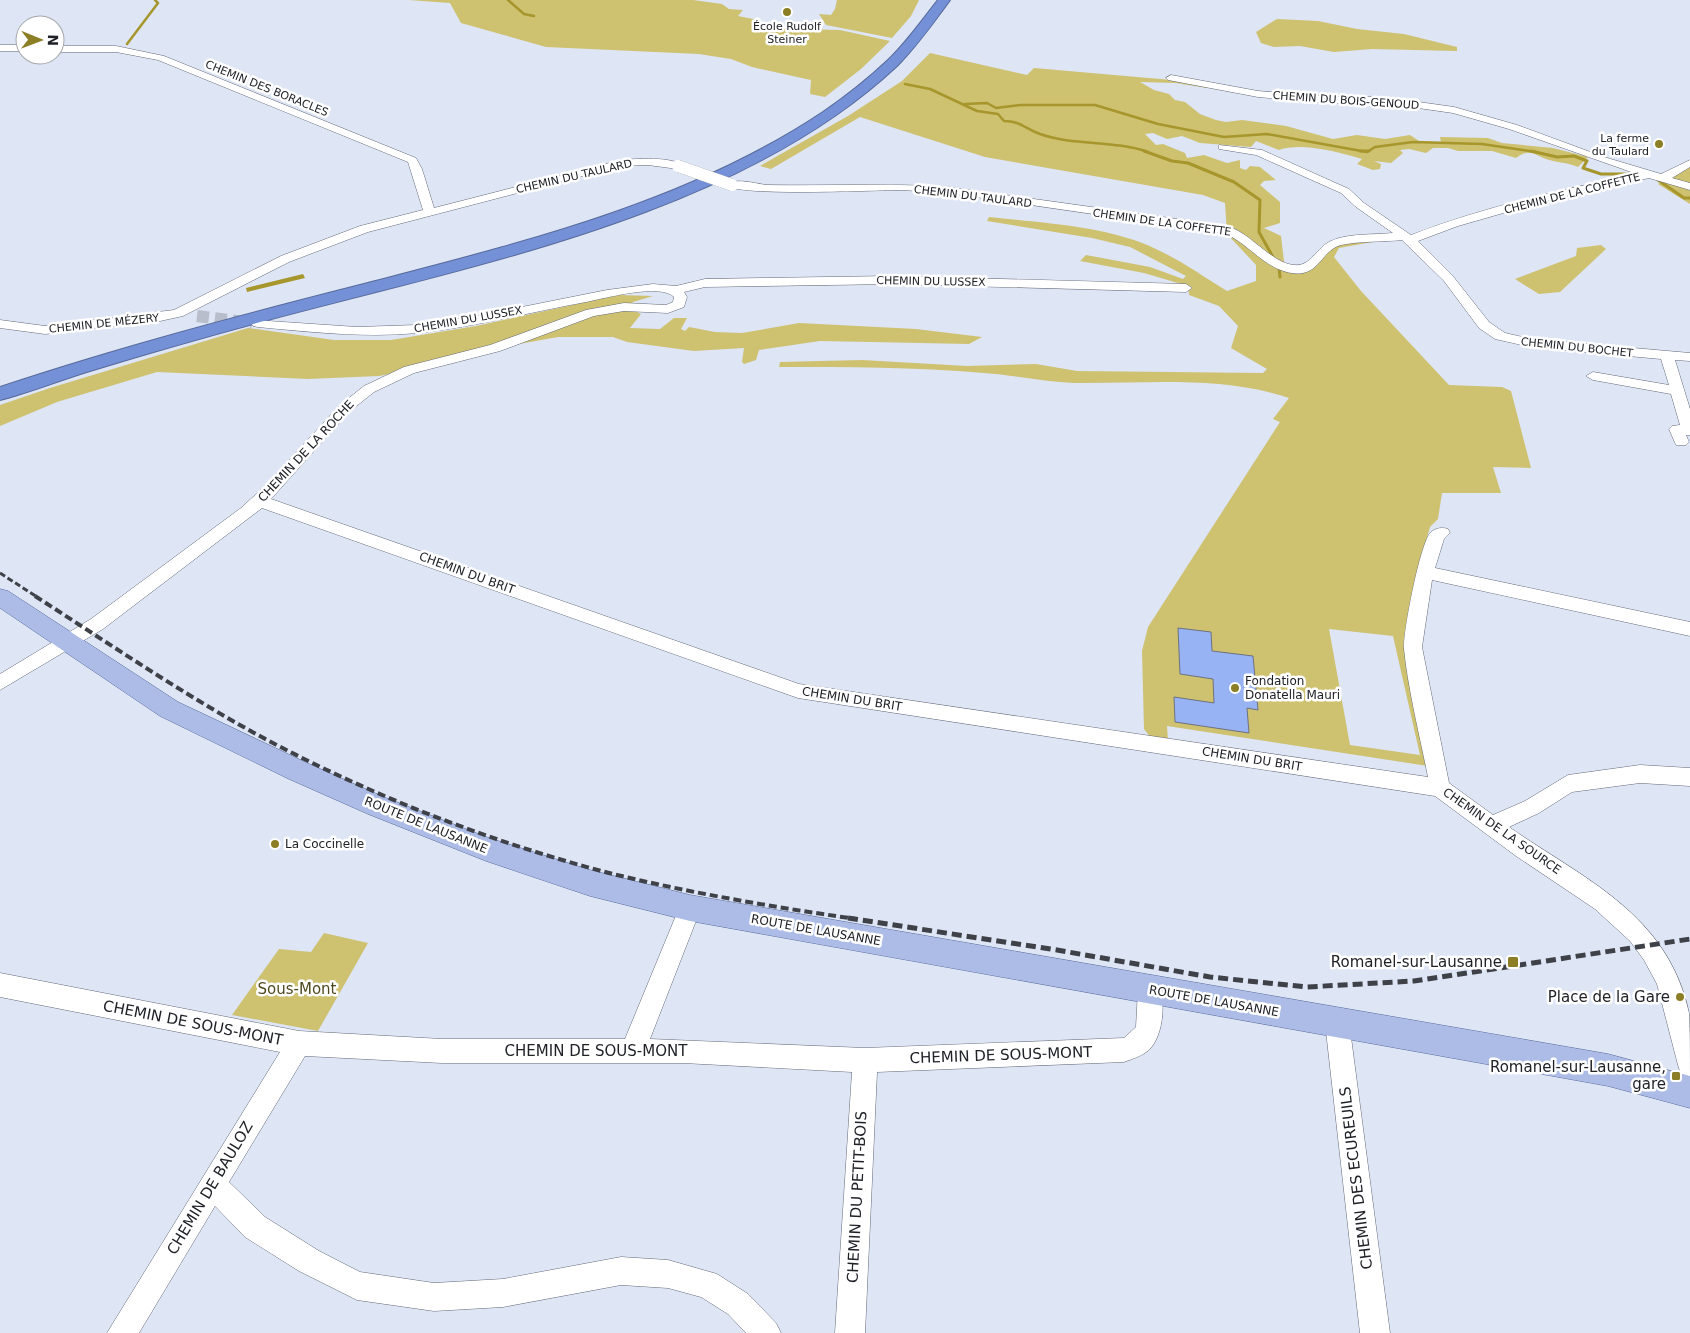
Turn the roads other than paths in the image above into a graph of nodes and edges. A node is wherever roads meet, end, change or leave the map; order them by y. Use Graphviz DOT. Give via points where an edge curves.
graph roads {
  1 [pos="931,0"];
  2 [pos="944,0"];
  3 [pos="909,40"];
  4 [pos="0,48"];
  5 [pos="15,48"];
  6 [pos="65,48"];
  7 [pos="1171,78"];
  8 [pos="838,102"];
  9 [pos="1223,147"];
  10 [pos="1690,163"];
  11 [pos="678,166"];
  12 [pos="1648,175"];
  13 [pos="1663,178"];
  14 [pos="1690,187"];
  15 [pos="1078,210"];
  16 [pos="429,212"];
  17 [pos="1407,238"];
  18 [pos="1186,288"];
  19 [pos="676,291"];
  20 [pos="178,313"];
  21 [pos="197,316"];
  22 [pos="258,323"];
  23 [pos="0,324"];
  24 [pos="1667,355"];
  25 [pos="1690,357"];
  26 [pos="1593,376"];
  27 [pos="0,383"];
  28 [pos="1678,391"];
  29 [pos="0,394"];
  30 [pos="1681,442"];
  31 [pos="259,501"];
  32 [pos="1442,533"];
  33 [pos="1425,572"];
  34 [pos="0,597"];
  35 [pos="1690,629"];
  36 [pos="68,643"];
  37 [pos="0,683"];
  38 [pos="1690,777"];
  39 [pos="1440,788"];
  40 [pos="1491,825"];
  41 [pos="690,908"];
  42 [pos="1641,937"];
  43 [pos="0,985"];
  44 [pos="1150,990"];
  45 [pos="1337,1022"];
  46 [pos="299,1043"];
  47 [pos="632,1052"];
  48 [pos="865,1060"];
  49 [pos="1690,1065"];
  50 [pos="1690,1092"];
  51 [pos="212,1184"];
  52 [pos="122,1333"];
  53 [pos="766,1333"];
  54 [pos="850,1333"];
  55 [pos="1375,1333"];
  1 -- 3 [label="highway"];
  2 -- 3 [label="highway"];
  3 -- 8 [label="highway" via="886,71"];
  4 -- 5 [label="street"];
  6 -- 16 [label="street, CHEMIN DES BORACLES" via="116,50 161,58 412,160"];
  7 -- 12 [label="street, CHEMIN DU BOIS-GENOUD" via="1258,94 1330,100 1383,100 1454,110 1513,127"];
  8 -- 27 [label="highway" via="721,163 581,217 123,344"];
  8 -- 29 [label="highway" via="792,138 733,168 589,224 470,260 161,344"];
  9 -- 17 [label="street, CHEMIN DU BOCHET" via="1258,152 1320,178 1345,191"];
  10 -- 13 [label="street"];
  11 -- 15 [label="street, CHEMIN DU TAULARD, bridge" via="732,184 766,188 903,187 948,190"];
  11 -- 16 [label="street, CHEMIN DU TAULARD" via="654,162 621,163"];
  12 -- 13 [label="street, CHEMIN DU BOIS-GENOUD"];
  12 -- 17 [label="street, CHEMIN DE LA COFFETTE" via="1550,196"];
  13 -- 14 [label="street, CHEMIN DU BOIS-GENOUD"];
  15 -- 17 [label="street, CHEMIN DE LA COFFETTE" via="1227,230 1247,238 1281,266 1292,268 1308,268 1329,245 1338,242"];
  16 -- 20 [label="street, CHEMIN DU TAULARD" via="322,244"];
  17 -- 24 [label="street, CHEMIN DU BOCHET" via="1448,278 1484,324 1507,339"];
  18 -- 19 [label="street, CHEMIN DU LUSSEX" via="892,280 705,283"];
  19 -- 22 [label="street, CHEMIN DU LUSSEX" via="660,287 611,293 418,329 360,332"];
  19 -- 31 [label="street, CHEMIN DE LA ROCHE" via="681,297 679,304 663,309 624,307 591,313 495,348 427,364 388,379 344,409"];
  20 -- 21 [label="street"];
  20 -- 23 [label="street, CHEMIN DE MÉZERY" via="45,330"];
  24 -- 25 [label="street, CHEMIN DU BOCHET"];
  24 -- 28 [label="street"];
  26 -- 28 [label="street"];
  28 -- 30 [label="street" via="1689,431 1677,429"];
  31 -- 36 [label="street, CHEMIN DE LA ROCHE" via="98,624"];
  31 -- 39 [label="street, CHEMIN DU BRIT" via="798,691"];
  32 -- 33 [label="street, CHEMIN DE LA SOURCE" via="1437,536"];
  33 -- 35 [label="street"];
  33 -- 39 [label="street, CHEMIN DE LA SOURCE" via="1413,647"];
  34 -- 36 [label="main road, ROUTE DE LAUSANNE"];
  36 -- 37 [label="street, CHEMIN DE LA ROCHE"];
  36 -- 41 [label="main road, ROUTE DE LAUSANNE" via="168,708 376,806 486,849 598,886"];
  38 -- 40 [label="street" via="1640,774 1568,784 1532,807"];
  39 -- 40 [label="street, CHEMIN DE LA SOURCE"];
  40 -- 42 [label="street, CHEMIN DE LA SOURCE" via="1592,893"];
  41 -- 44 [label="main road, ROUTE DE LAUSANNE"];
  41 -- 47 [label="street"];
  42 -- 49 [label="street" via="1664,973"];
  43 -- 46 [label="street, CHEMIN DE SOUS-MONT"];
  44 -- 45 [label="main road, ROUTE DE LAUSANNE"];
  44 -- 48 [label="street, CHEMIN DE SOUS-MONT" via="1147,1034 1139,1044 1124,1050"];
  45 -- 50 [label="main road, ROUTE DE LAUSANNE" via="1608,1070"];
  45 -- 55 [label="street, CHEMIN DES ECUREUILS"];
  46 -- 47 [label="street, CHEMIN DE SOUS-MONT" via="442,1051"];
  46 -- 51 [label="street, CHEMIN DE BAULOZ"];
  47 -- 48 [label="street, CHEMIN DE SOUS-MONT" via="683,1051"];
  48 -- 54 [label="street, CHEMIN DU PETIT-BOIS"];
  51 -- 52 [label="street, CHEMIN DE BAULOZ"];
  51 -- 53 [label="street" via="255,1226 309,1261 357,1286 434,1297 503,1293 621,1271 668,1274 706,1284 738,1304"];
}
